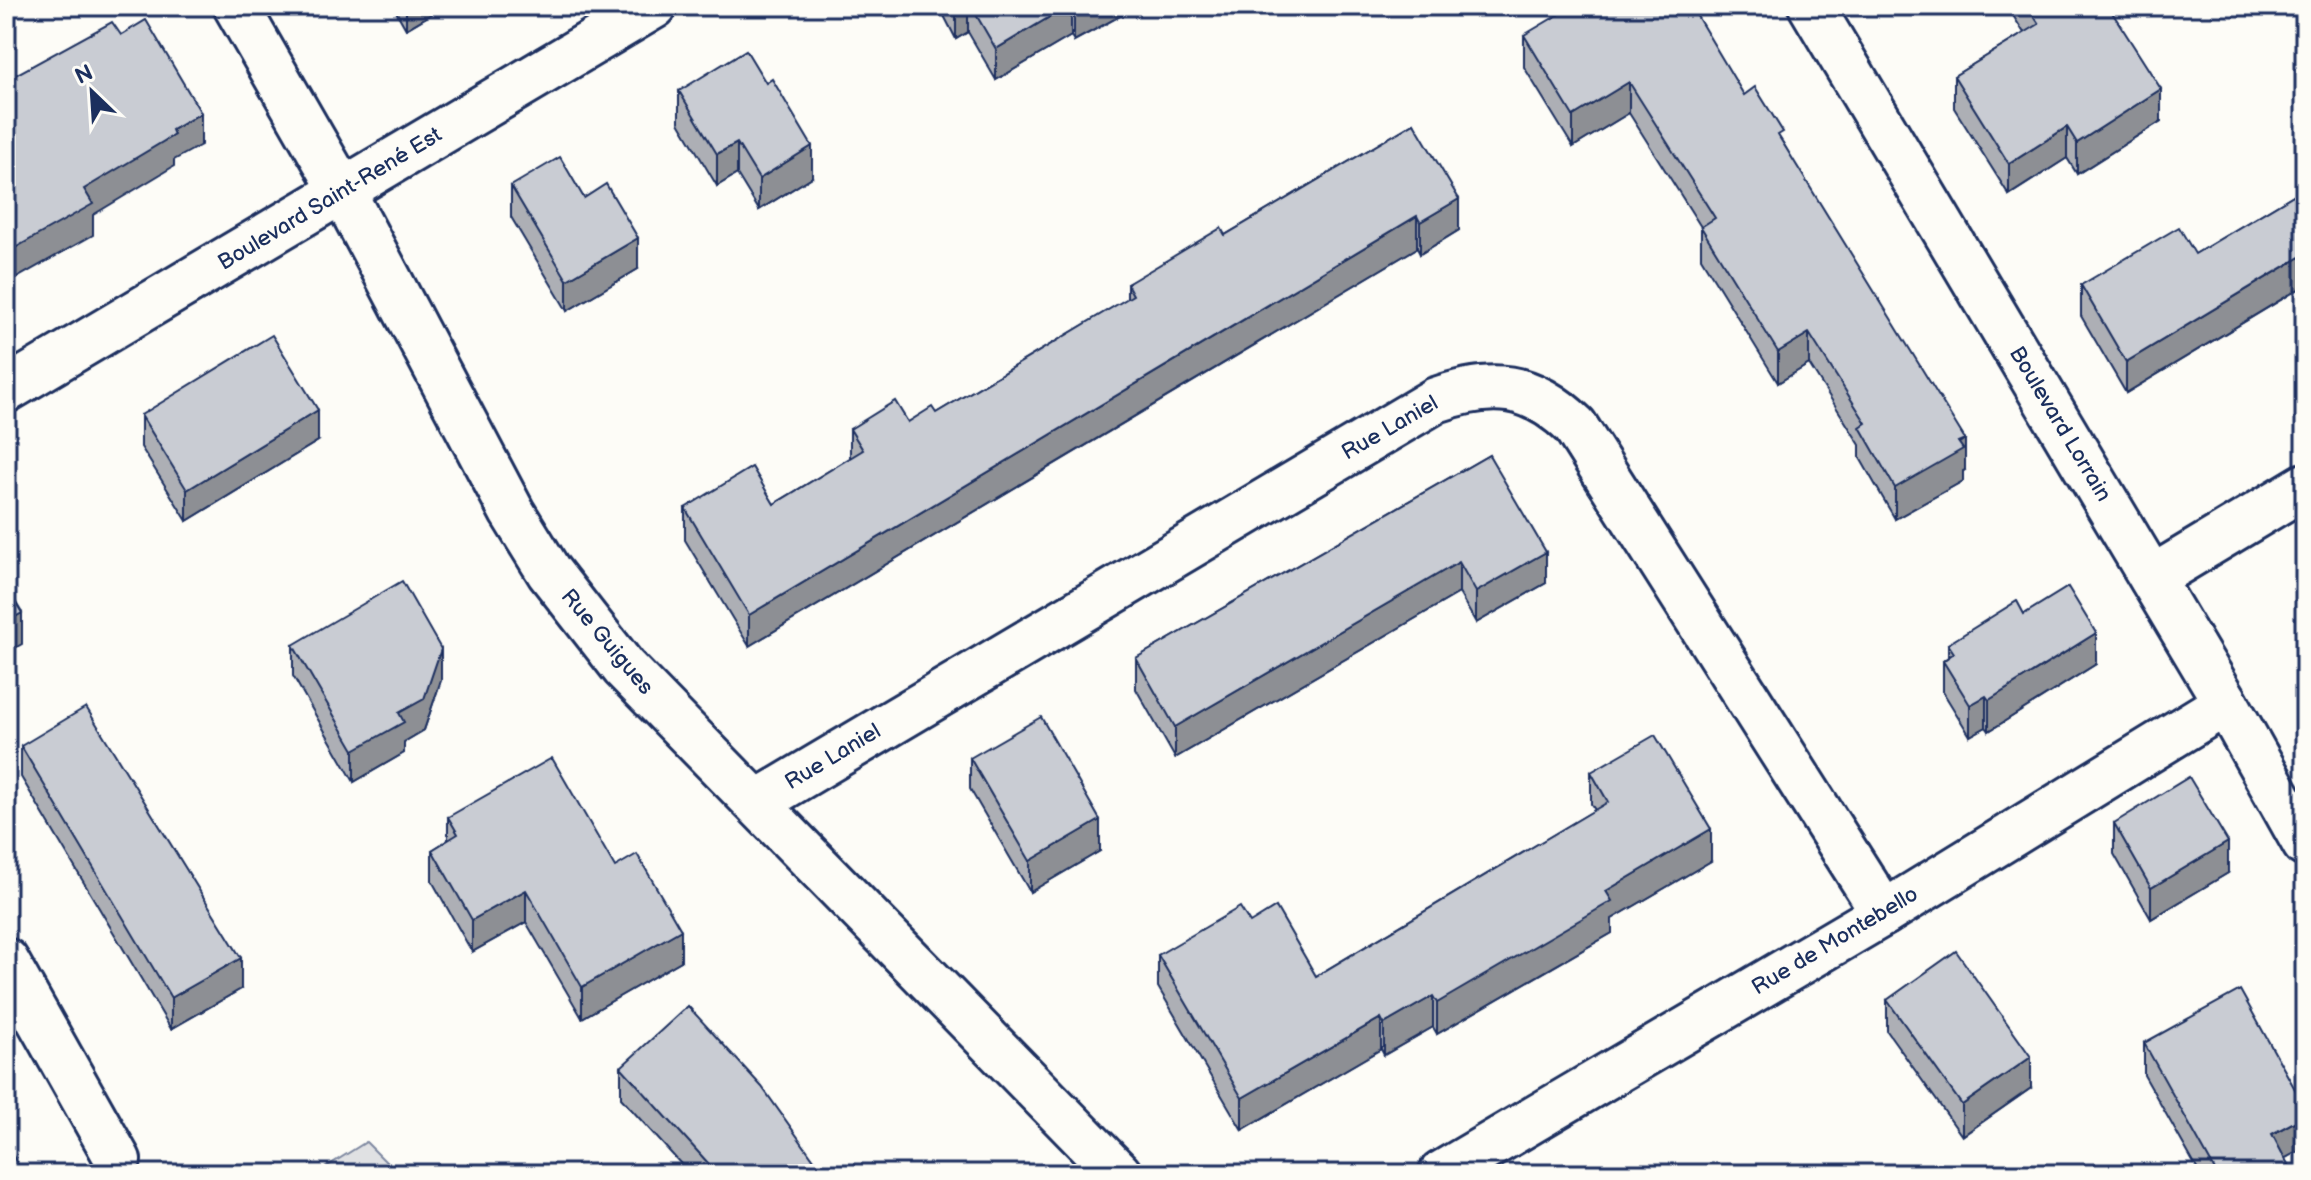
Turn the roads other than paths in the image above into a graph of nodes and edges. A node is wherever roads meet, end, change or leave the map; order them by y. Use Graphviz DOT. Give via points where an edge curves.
graph roads {
  1 [pos="236,6"];
  2 [pos="654,6"];
  3 [pos="1811,6"];
  4 [pos="343,192"];
  5 [pos="6,390"];
  6 [pos="2305,486"];
  7 [pos="2152,578"];
  8 [pos="2226,703"];
  9 [pos="758,802"];
  10 [pos="2305,844"];
  11 [pos="1884,913"];
  12 [pos="6,961"];
  13 [pos="118,1160"];
  14 [pos="1119,1174"];
  15 [pos="1441,1174"];
  1 -- 4 [label="street, Rue Guigues"];
  2 -- 4 [label="street, Boulevard Saint-René Est"];
  3 -- 7 [label="street, Boulevard Lorrain"];
  4 -- 5 [label="street, Boulevard Saint-René Est"];
  4 -- 9 [label="street, Rue Guigues" via="549,572 624,668"];
  6 -- 7 [label="street"];
  7 -- 8 [label="street, Boulevard Lorrain"];
  8 -- 10 [label="street, Boulevard Lorrain"];
  8 -- 11 [label="street, Rue de Montebello"];
  9 -- 11 [label="street, Rue Laniel" via="1436,400 1465,389 1498,386 1556,407 1575,426"];
  9 -- 14 [label="street, Rue Guigues"];
  11 -- 15 [label="street, Rue de Montebello"];
  12 -- 13 [label="street"];
}
